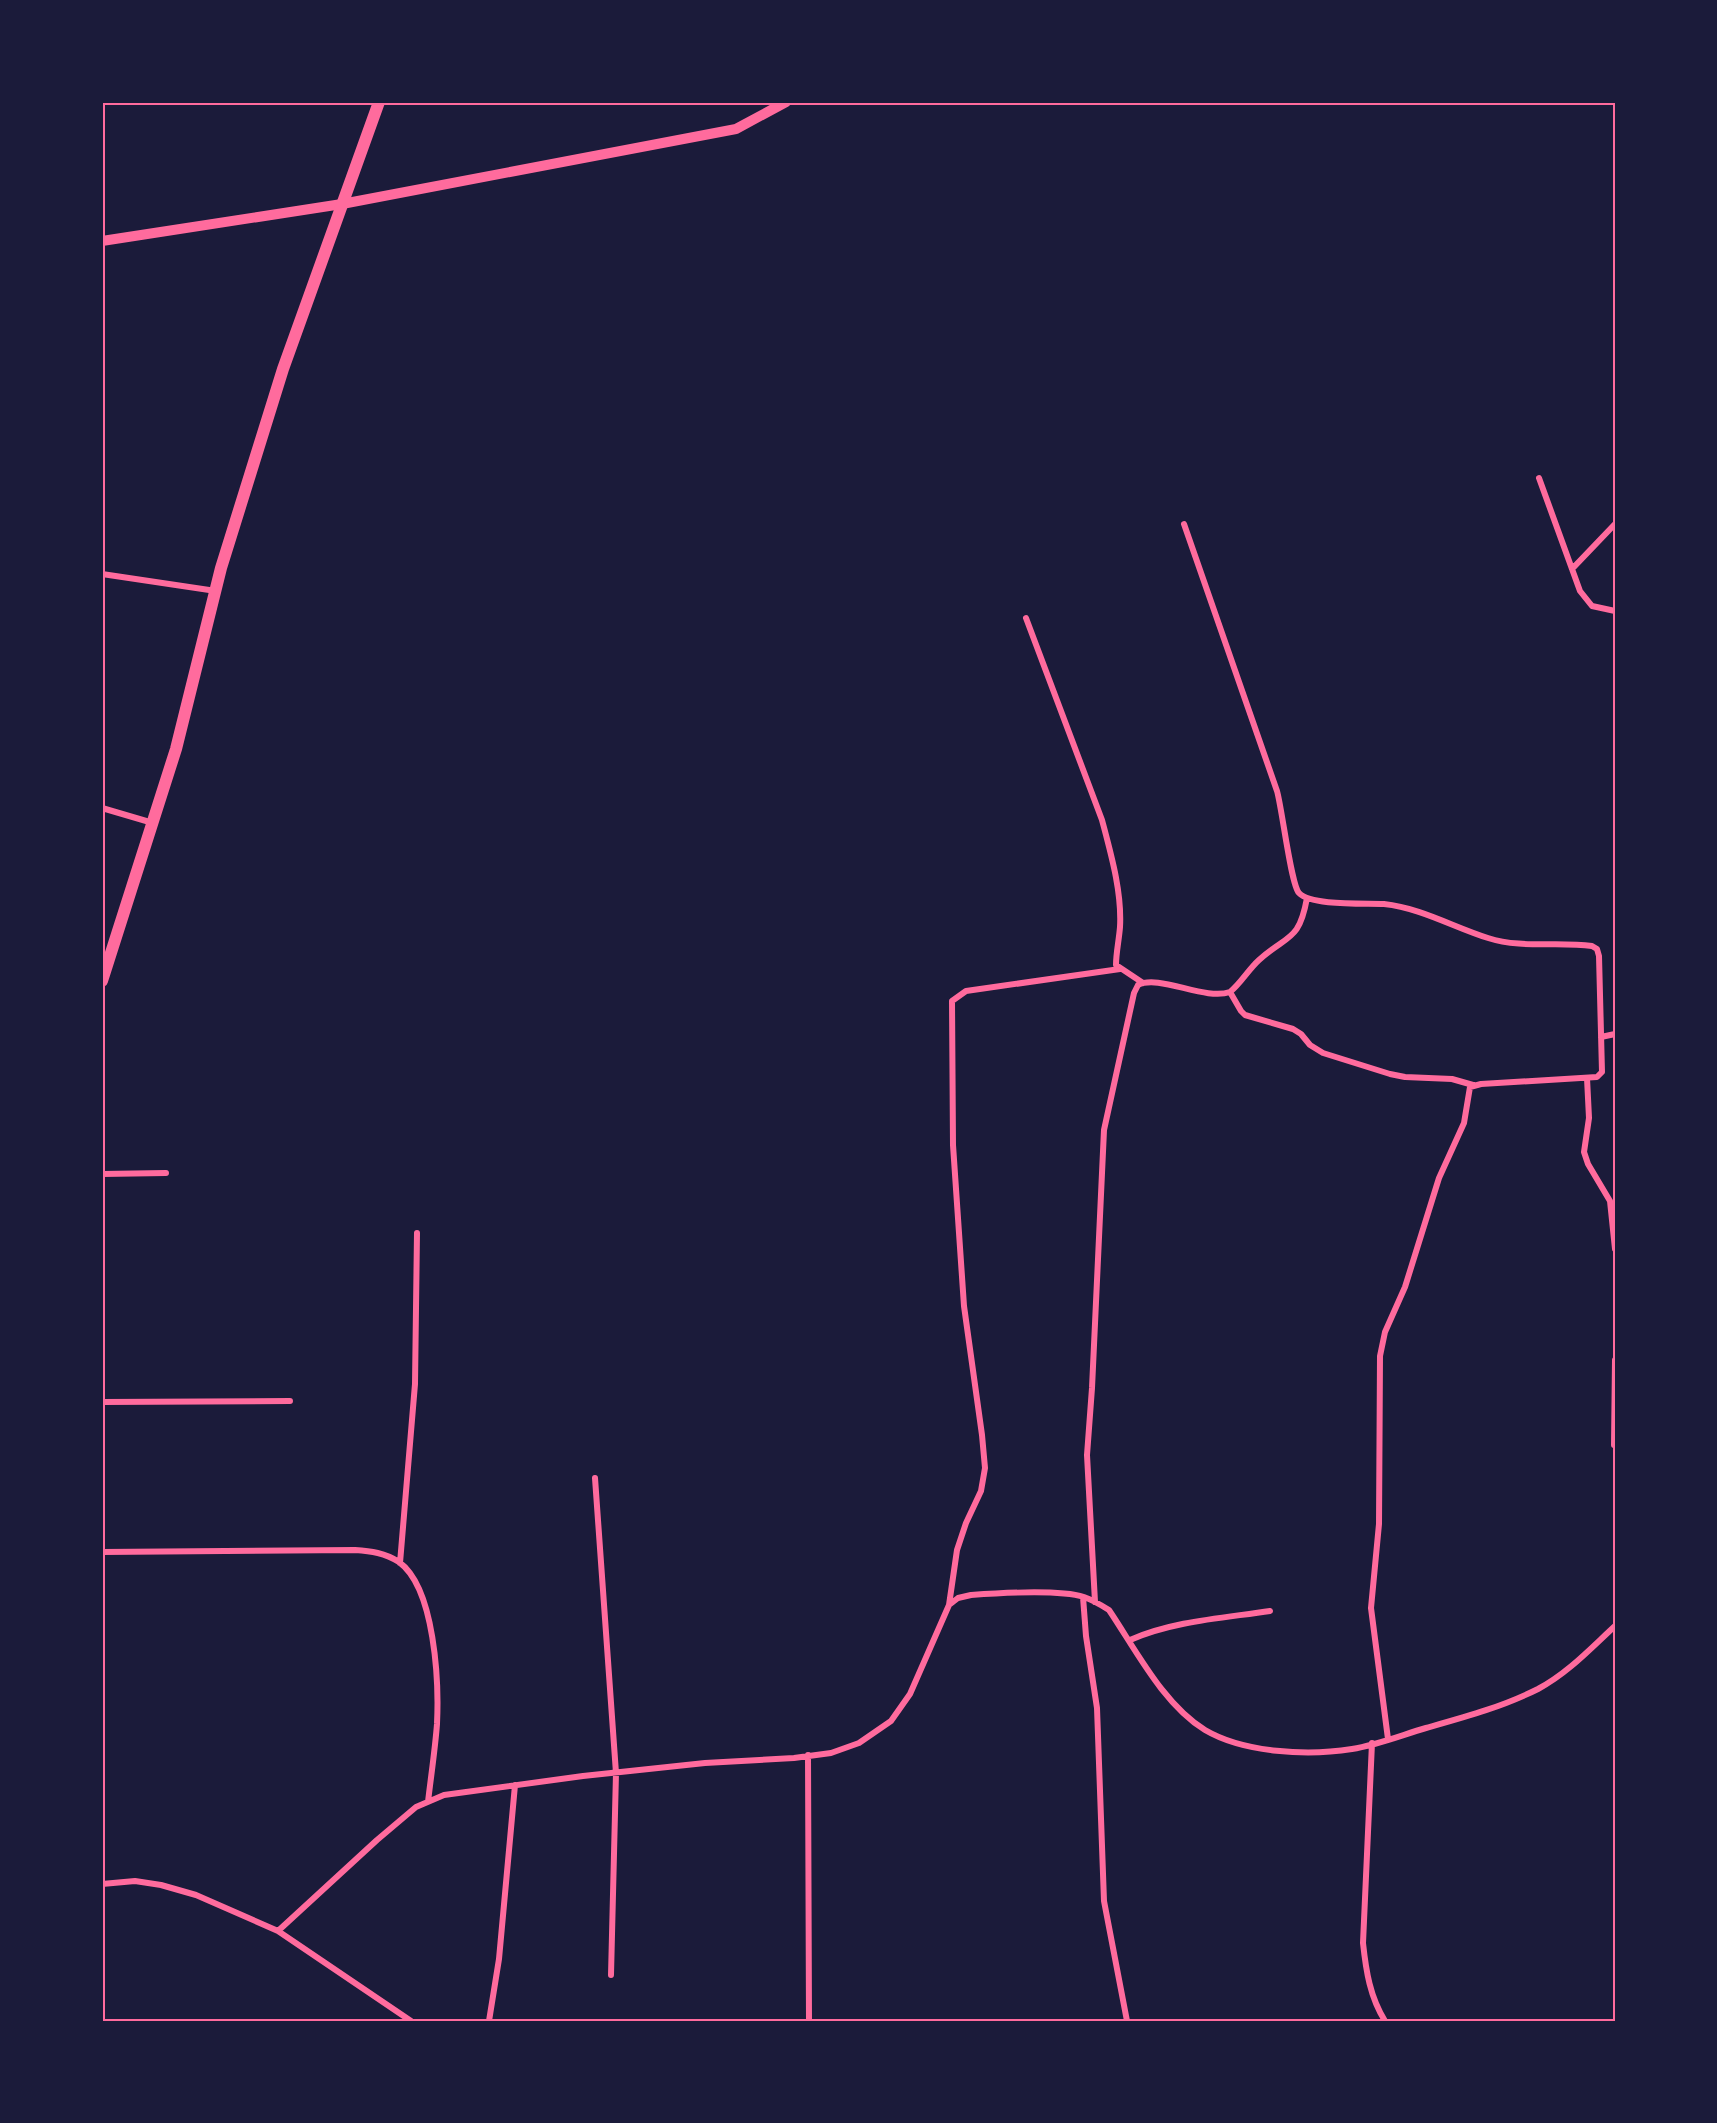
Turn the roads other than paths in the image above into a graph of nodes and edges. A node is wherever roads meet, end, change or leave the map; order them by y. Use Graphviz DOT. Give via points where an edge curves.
graph roads {
  1 [pos="379,102"];
  2 [pos="786,102"];
  3 [pos="342,204"];
  4 [pos="102,241"];
  5 [pos="1539,478"];
  6 [pos="1184,524"];
  7 [pos="1615,524"];
  8 [pos="1572,568"];
  9 [pos="102,574"];
  10 [pos="216,591"];
  11 [pos="1615,611"];
  12 [pos="1026,618"];
  13 [pos="102,808"];
  14 [pos="153,823"];
  15 [pos="1307,898"];
  16 [pos="1120,969"];
  17 [pos="103,978"];
  18 [pos="1143,983"];
  19 [pos="1230,992"];
  20 [pos="1615,1034"];
  21 [pos="1601,1037"];
  22 [pos="1587,1078"];
  23 [pos="1473,1085"];
  24 [pos="166,1173"];
  25 [pos="102,1174"];
  26 [pos="417,1233"];
  27 [pos="1615,1249"];
  28 [pos="1615,1360"];
  29 [pos="290,1401"];
  30 [pos="102,1402"];
  31 [pos="1614,1445"];
  32 [pos="595,1478"];
  33 [pos="102,1552"];
  34 [pos="400,1563"];
  35 [pos="1083,1597"];
  36 [pos="1095,1602"];
  37 [pos="949,1605"];
  38 [pos="1270,1611"];
  39 [pos="1615,1626"];
  40 [pos="1130,1640"];
  41 [pos="1389,1739"];
  42 [pos="1372,1743"];
  43 [pos="808,1755"];
  44 [pos="616,1773"];
  45 [pos="515,1785"];
  46 [pos="428,1802"];
  47 [pos="102,1884"];
  48 [pos="278,1931"];
  49 [pos="611,1974"];
  50 [pos="411,2021"];
  51 [pos="489,2021"];
  52 [pos="809,2021"];
  53 [pos="1127,2021"];
  54 [pos="1385,2021"];
  1 -- 3 [label="main road"];
  2 -- 3 [label="street" via="736,129"];
  3 -- 4 [label="street"];
  3 -- 10 [label="main road" via="283,369"];
  5 -- 8 [label="street"];
  6 -- 15 [label="street" via="1277,791 1296,888"];
  7 -- 8 [label="street"];
  8 -- 11 [label="street" via="1586,600 1592,606"];
  9 -- 10 [label="street"];
  10 -- 14 [label="main road"];
  12 -- 16 [label="street" via="1102,820 1119,909 1116,964"];
  13 -- 14 [label="street"];
  14 -- 17 [label="main road"];
  15 -- 19 [label="street" via="1296,932 1259,960"];
  15 -- 21 [label="street" via="1410,909 1489,939 1595,947 1599,956"];
  16 -- 18 [label="street"];
  16 -- 37 [label="street" via="966,991 952,1001 953,1145 963,1306 985,1468 981,1491 957,1550"];
  18 -- 19 [label="street" via="1215,994"];
  18 -- 36 [label="street" via="1134,993 1104,1130 1087,1455"];
  19 -- 23 [label="street" via="1245,1016 1293,1029 1323,1053 1398,1076 1452,1079"];
  20 -- 21 [label="street"];
  21 -- 22 [label="street" via="1602,1072"];
  22 -- 23 [label="street"];
  22 -- 27 [label="street" via="1589,1118 1584,1152 1610,1201"];
  23 -- 41 [label="street" via="1468,1090 1464,1123 1439,1178 1380,1356 1379,1524 1371,1608"];
  24 -- 25 [label="street"];
  26 -- 34 [label="street" via="415,1384"];
  28 -- 31 [label="street"];
  29 -- 30 [label="street"];
  32 -- 44 [label="street"];
  33 -- 34 [label="street" via="355,1550 374,1551"];
  34 -- 46 [label="street" via="422,1592 431,1629 437,1704"];
  35 -- 36 [label="street"];
  35 -- 37 [label="street" via="970,1595"];
  35 -- 53 [label="street" via="1097,1708 1104,1901"];
  36 -- 40 [label="street" via="1109,1610"];
  37 -- 43 [label="street" via="910,1694 891,1721 859,1743 831,1753"];
  38 -- 40 [label="street" via="1168,1627"];
  39 -- 41 [label="street" via="1572,1666 1539,1688 1484,1712"];
  40 -- 42 [label="street" via="1184,1714 1223,1738 1254,1747 1298,1752 1352,1749"];
  41 -- 42 [label="street"];
  42 -- 54 [label="street" via="1364,1943 1372,1995"];
  43 -- 44 [label="street"];
  43 -- 52 [label="street"];
  44 -- 45 [label="street"];
  44 -- 49 [label="street"];
  45 -- 46 [label="street" via="444,1795"];
  45 -- 51 [label="street" via="499,1959"];
  46 -- 48 [label="street" via="377,1840"];
  47 -- 48 [label="street" via="135,1881 160,1885 196,1895"];
  48 -- 50 [label="street"];
}
